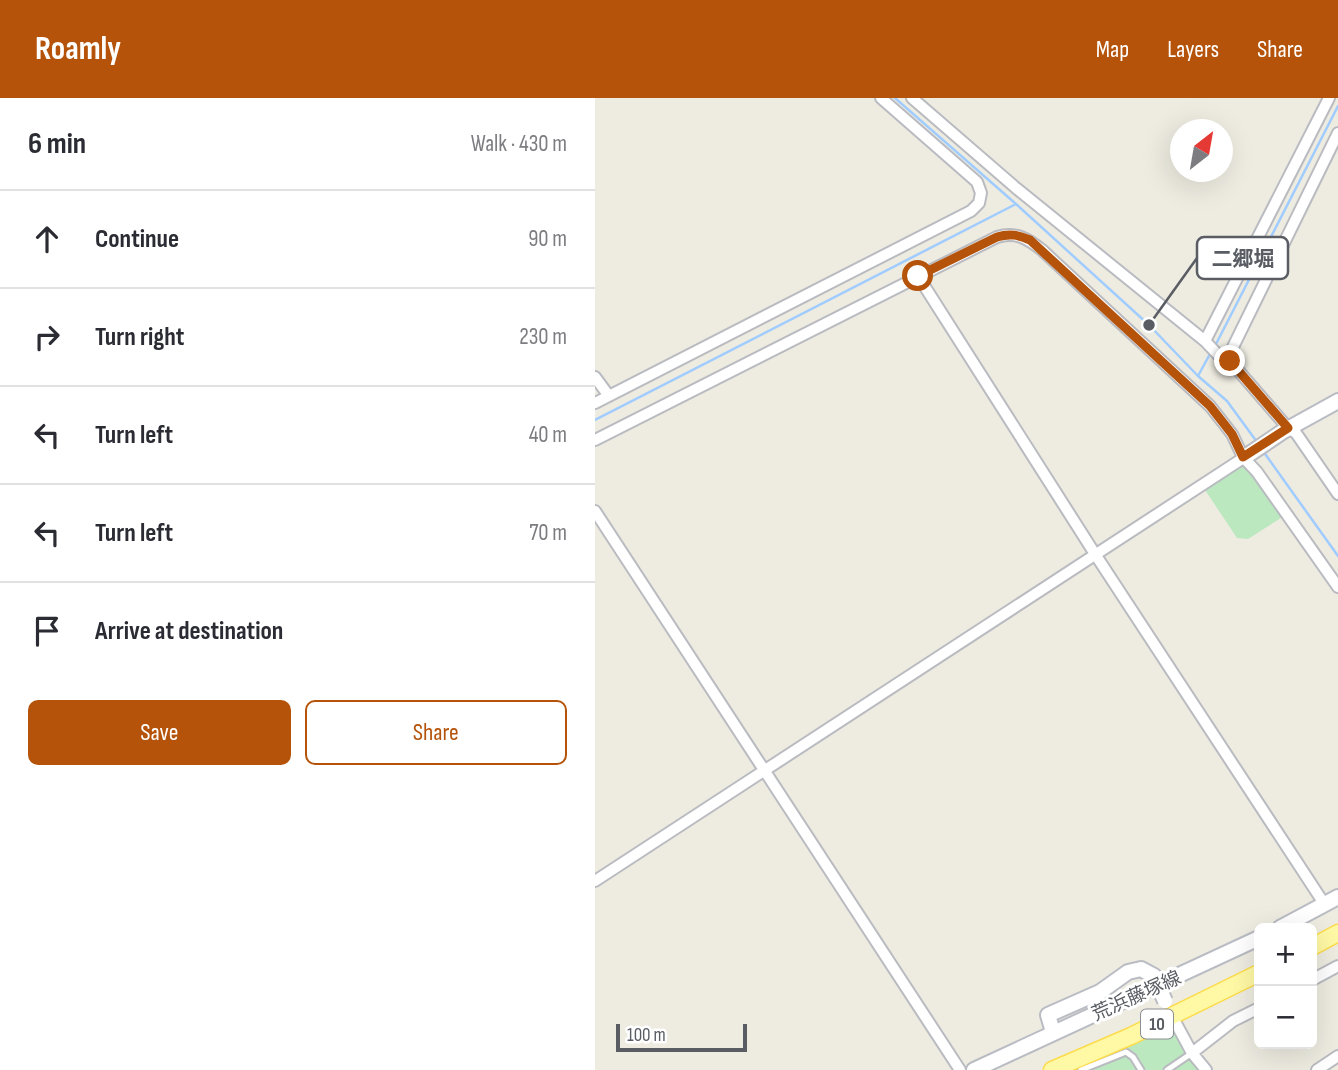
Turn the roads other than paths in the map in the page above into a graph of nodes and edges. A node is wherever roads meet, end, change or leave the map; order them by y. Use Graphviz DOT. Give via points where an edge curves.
graph roads {
  1 [pos="881,98"];
  2 [pos="912,98"];
  3 [pos="1329,98"];
  4 [pos="1338,134"];
  5 [pos="918,276"];
  6 [pos="1207,343"];
  7 [pos="1226,360"];
  8 [pos="595,377"];
  9 [pos="610,396"];
  10 [pos="1338,401"];
  11 [pos="595,403"];
  12 [pos="1285,430"];
  13 [pos="595,440"];
  14 [pos="1245,456"];
  15 [pos="1338,494"];
  16 [pos="595,511"];
  17 [pos="1095,554"];
  18 [pos="1338,587"];
  19 [pos="765,770"];
  20 [pos="595,881"];
  21 [pos="1332,901"];
  22 [pos="1290,923"];
  23 [pos="1338,933"];
  24 [pos="1254,940"];
  25 [pos="1317,944"];
  26 [pos="1338,966"];
  27 [pos="1254,975"];
  28 [pos="1317,977"];
  29 [pos="1169,1008"];
  30 [pos="1254,1010"];
  31 [pos="1053,1032"];
  32 [pos="1192,1053"];
  33 [pos="1338,1056"];
  34 [pos="960,1070"];
  35 [pos="974,1070"];
  36 [pos="1052,1070"];
  37 [pos="1081,1070"];
  38 [pos="1141,1070"];
  39 [pos="1167,1070"];
  40 [pos="1206,1070"];
  41 [pos="1317,1070"];
  1 -- 9 [label="street" via="977,182 979,203"];
  2 -- 6 [label="street"];
  3 -- 6 [label="street"];
  4 -- 7 [label="street"];
  5 -- 13 [label="street"];
  5 -- 14 [label="street" via="1007,233 1030,240 1210,406"];
  5 -- 17 [label="street"];
  6 -- 7 [label="street"];
  7 -- 12 [label="street"];
  8 -- 9 [label="street"];
  9 -- 11 [label="street"];
  10 -- 12 [label="street"];
  12 -- 14 [label="street"];
  12 -- 15 [label="street" via="1296,433"];
  14 -- 17 [label="street"];
  14 -- 18 [label="street"];
  16 -- 19 [label="street"];
  17 -- 19 [label="street"];
  17 -- 21 [label="street"];
  19 -- 20 [label="street"];
  19 -- 34 [label="street"];
  21 -- 22 [label="street"];
  23 -- 25 [label="main road"];
  24 -- 31 [label="street, 荒浜藤塚線"];
  26 -- 28 [label="street"];
  27 -- 29 [label="main road, 10"];
  29 -- 31 [label="street, bridge" via="1154,976 1141,969 1048,1015"];
  29 -- 32 [label="street"];
  29 -- 36 [label="main road, 10"];
  30 -- 32 [label="street"];
  31 -- 35 [label="street, 荒浜藤塚線"];
  32 -- 39 [label="lane"];
  32 -- 40 [label="street"];
  33 -- 41 [label="street"];
  37 -- 38 [label="lane" via="1126,1052"];
}
